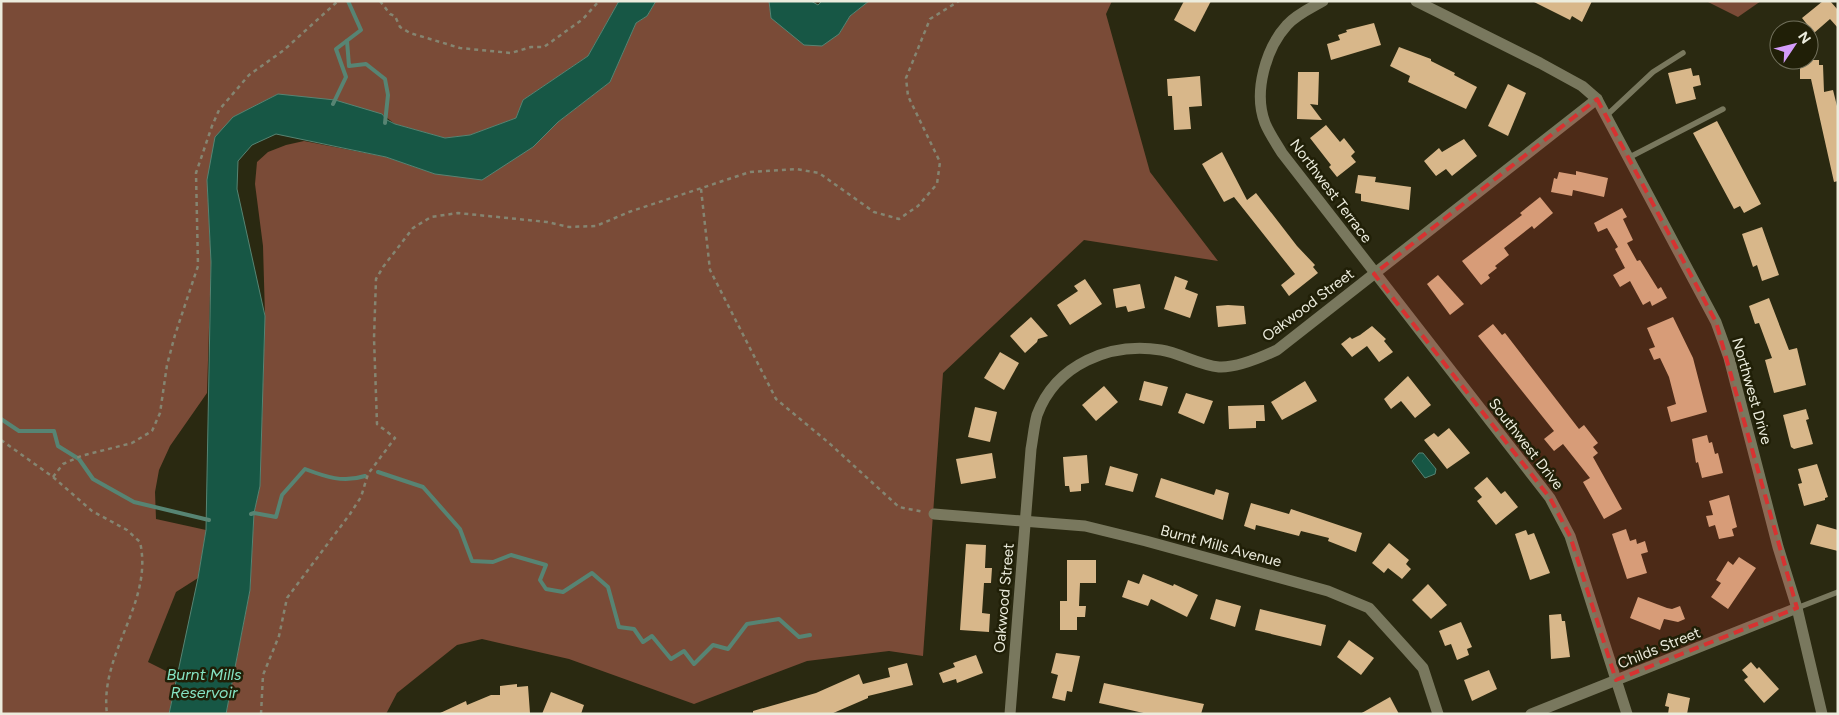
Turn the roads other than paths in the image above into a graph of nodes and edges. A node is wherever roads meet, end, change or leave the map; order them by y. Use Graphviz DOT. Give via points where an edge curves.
graph roads {
  1 [pos="1323,1"];
  2 [pos="1416,1"];
  3 [pos="1683,53"];
  4 [pos="1597,99"];
  5 [pos="1722,109"];
  6 [pos="1606,116"];
  7 [pos="1628,158"];
  8 [pos="1374,274"];
  9 [pos="934,514"];
  10 [pos="1025,521"];
  11 [pos="1838,592"];
  12 [pos="1797,608"];
  13 [pos="1616,680"];
  14 [pos="1010,714"];
  15 [pos="1438,714"];
  16 [pos="1531,714"];
  17 [pos="1627,714"];
  18 [pos="1822,714"];
  1 -- 8 [label="street, Northwest Terrace" via="1287,25 1268,53 1260,94 1264,122 1282,153"];
  2 -- 4 [label="street" via="1582,86"];
  3 -- 6 [label="lane" via="1653,72"];
  4 -- 6 [label="street, Northwest Drive"];
  4 -- 8 [label="street, Oakwood Street"];
  5 -- 7 [label="lane"];
  6 -- 7 [label="street, Northwest Drive"];
  7 -- 12 [label="street, Northwest Drive" via="1716,322 1729,358 1778,548"];
  8 -- 10 [label="street, Oakwood Street" via="1277,350 1256,360 1220,367 1160,350 1118,349 1076,366 1054,386 1037,415"];
  8 -- 13 [label="street, Southwest Drive" via="1550,498 1570,536"];
  9 -- 10 [label="street, Burnt Mills Avenue"];
  10 -- 14 [label="street, Oakwood Street"];
  10 -- 15 [label="street, Burnt Mills Avenue" via="1085,526 1146,541 1328,591 1369,608 1423,668"];
  11 -- 12 [label="lane"];
  12 -- 13 [label="street, Childs Street"];
  12 -- 18 [label="street, Northwest Drive"];
  13 -- 16 [label="street, Childs Street"];
  13 -- 17 [label="street, Southwest Drive"];
}
